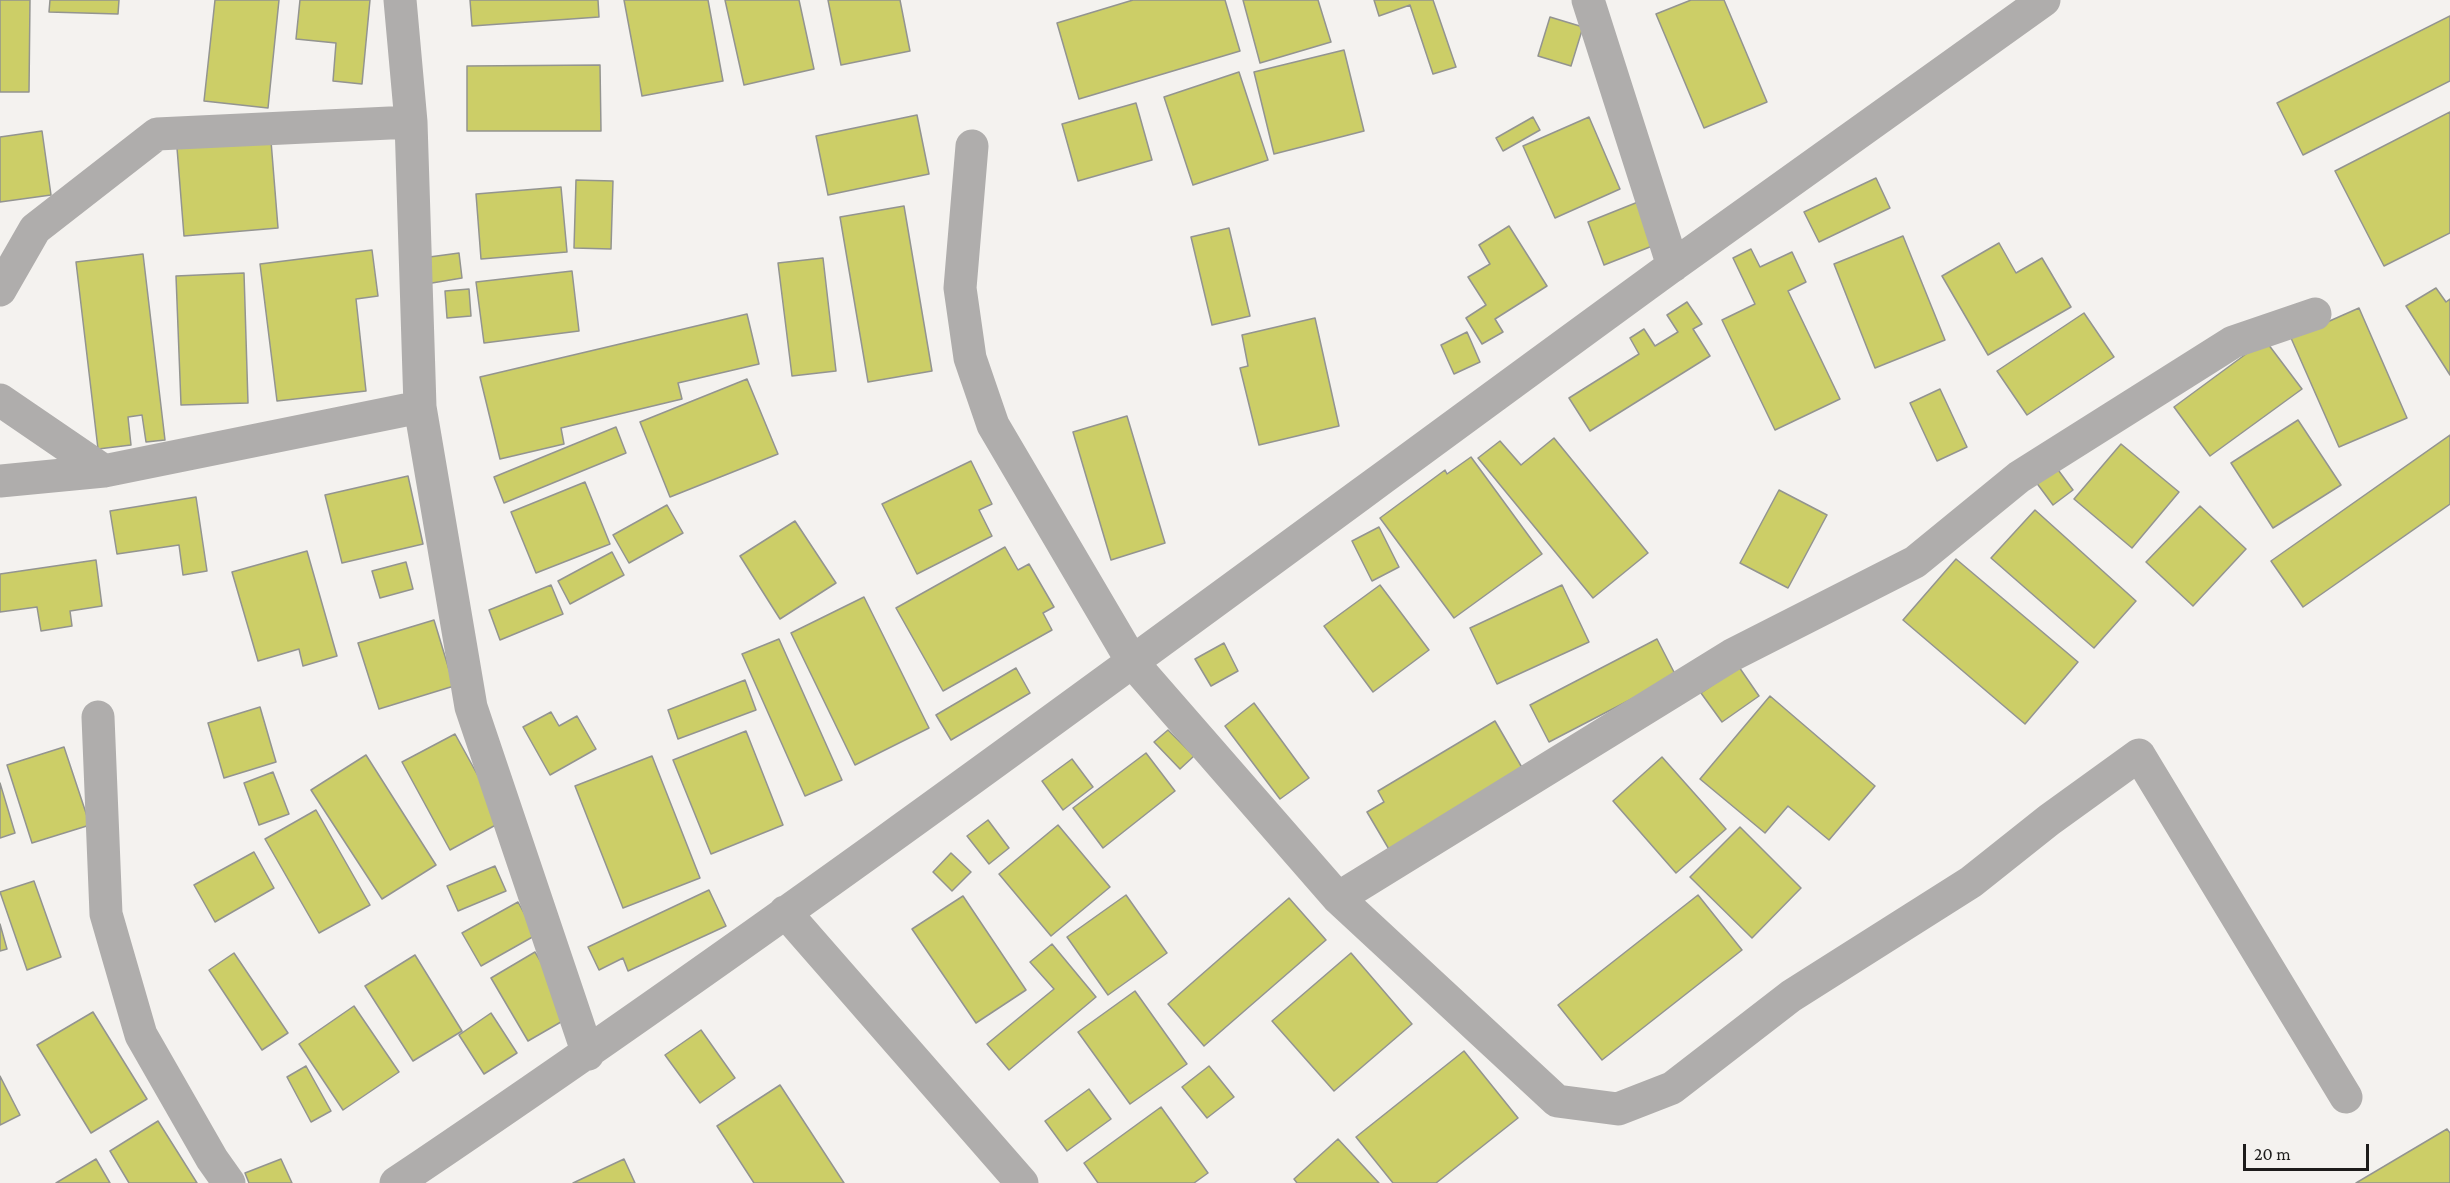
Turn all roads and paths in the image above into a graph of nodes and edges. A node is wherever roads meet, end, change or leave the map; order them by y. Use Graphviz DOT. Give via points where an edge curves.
graph roads {
  1 [pos="400,0"];
  2 [pos="1588,0"];
  3 [pos="2044,0"];
  4 [pos="411,122"];
  5 [pos="972,146"];
  6 [pos="1673,266"];
  7 [pos="0,290"];
  8 [pos="2315,314"];
  9 [pos="0,400"];
  10 [pos="420,407"];
  11 [pos="104,471"];
  12 [pos="0,481"];
  13 [pos="1133,663"];
  14 [pos="98,717"];
  15 [pos="1338,898"];
  16 [pos="785,912"];
  17 [pos="588,1054"];
  18 [pos="2346,1097"];
  19 [pos="229,1183"];
  20 [pos="396,1183"];
  21 [pos="1022,1183"];
  1 -- 4 [label="street"];
  2 -- 6 [label="street"];
  3 -- 6 [label="street"];
  4 -- 7 [label="street" via="157,134 35,229"];
  4 -- 10 [label="street"];
  5 -- 13 [label="street" via="960,288 970,358 993,425"];
  6 -- 13 [label="street"];
  8 -- 15 [label="street" via="2233,342 2019,477 1915,562 1732,656"];
  9 -- 11 [label="street"];
  10 -- 11 [label="street"];
  10 -- 17 [label="street" via="471,707"];
  11 -- 12 [label="street"];
  13 -- 15 [label="street"];
  13 -- 16 [label="street"];
  14 -- 19 [label="street" via="106,914 141,1035"];
  15 -- 18 [label="street" via="1557,1101 1618,1109 1672,1088 1791,996 1971,882 2139,755"];
  16 -- 17 [label="street"];
  16 -- 21 [label="street"];
  17 -- 20 [label="street"];
}
